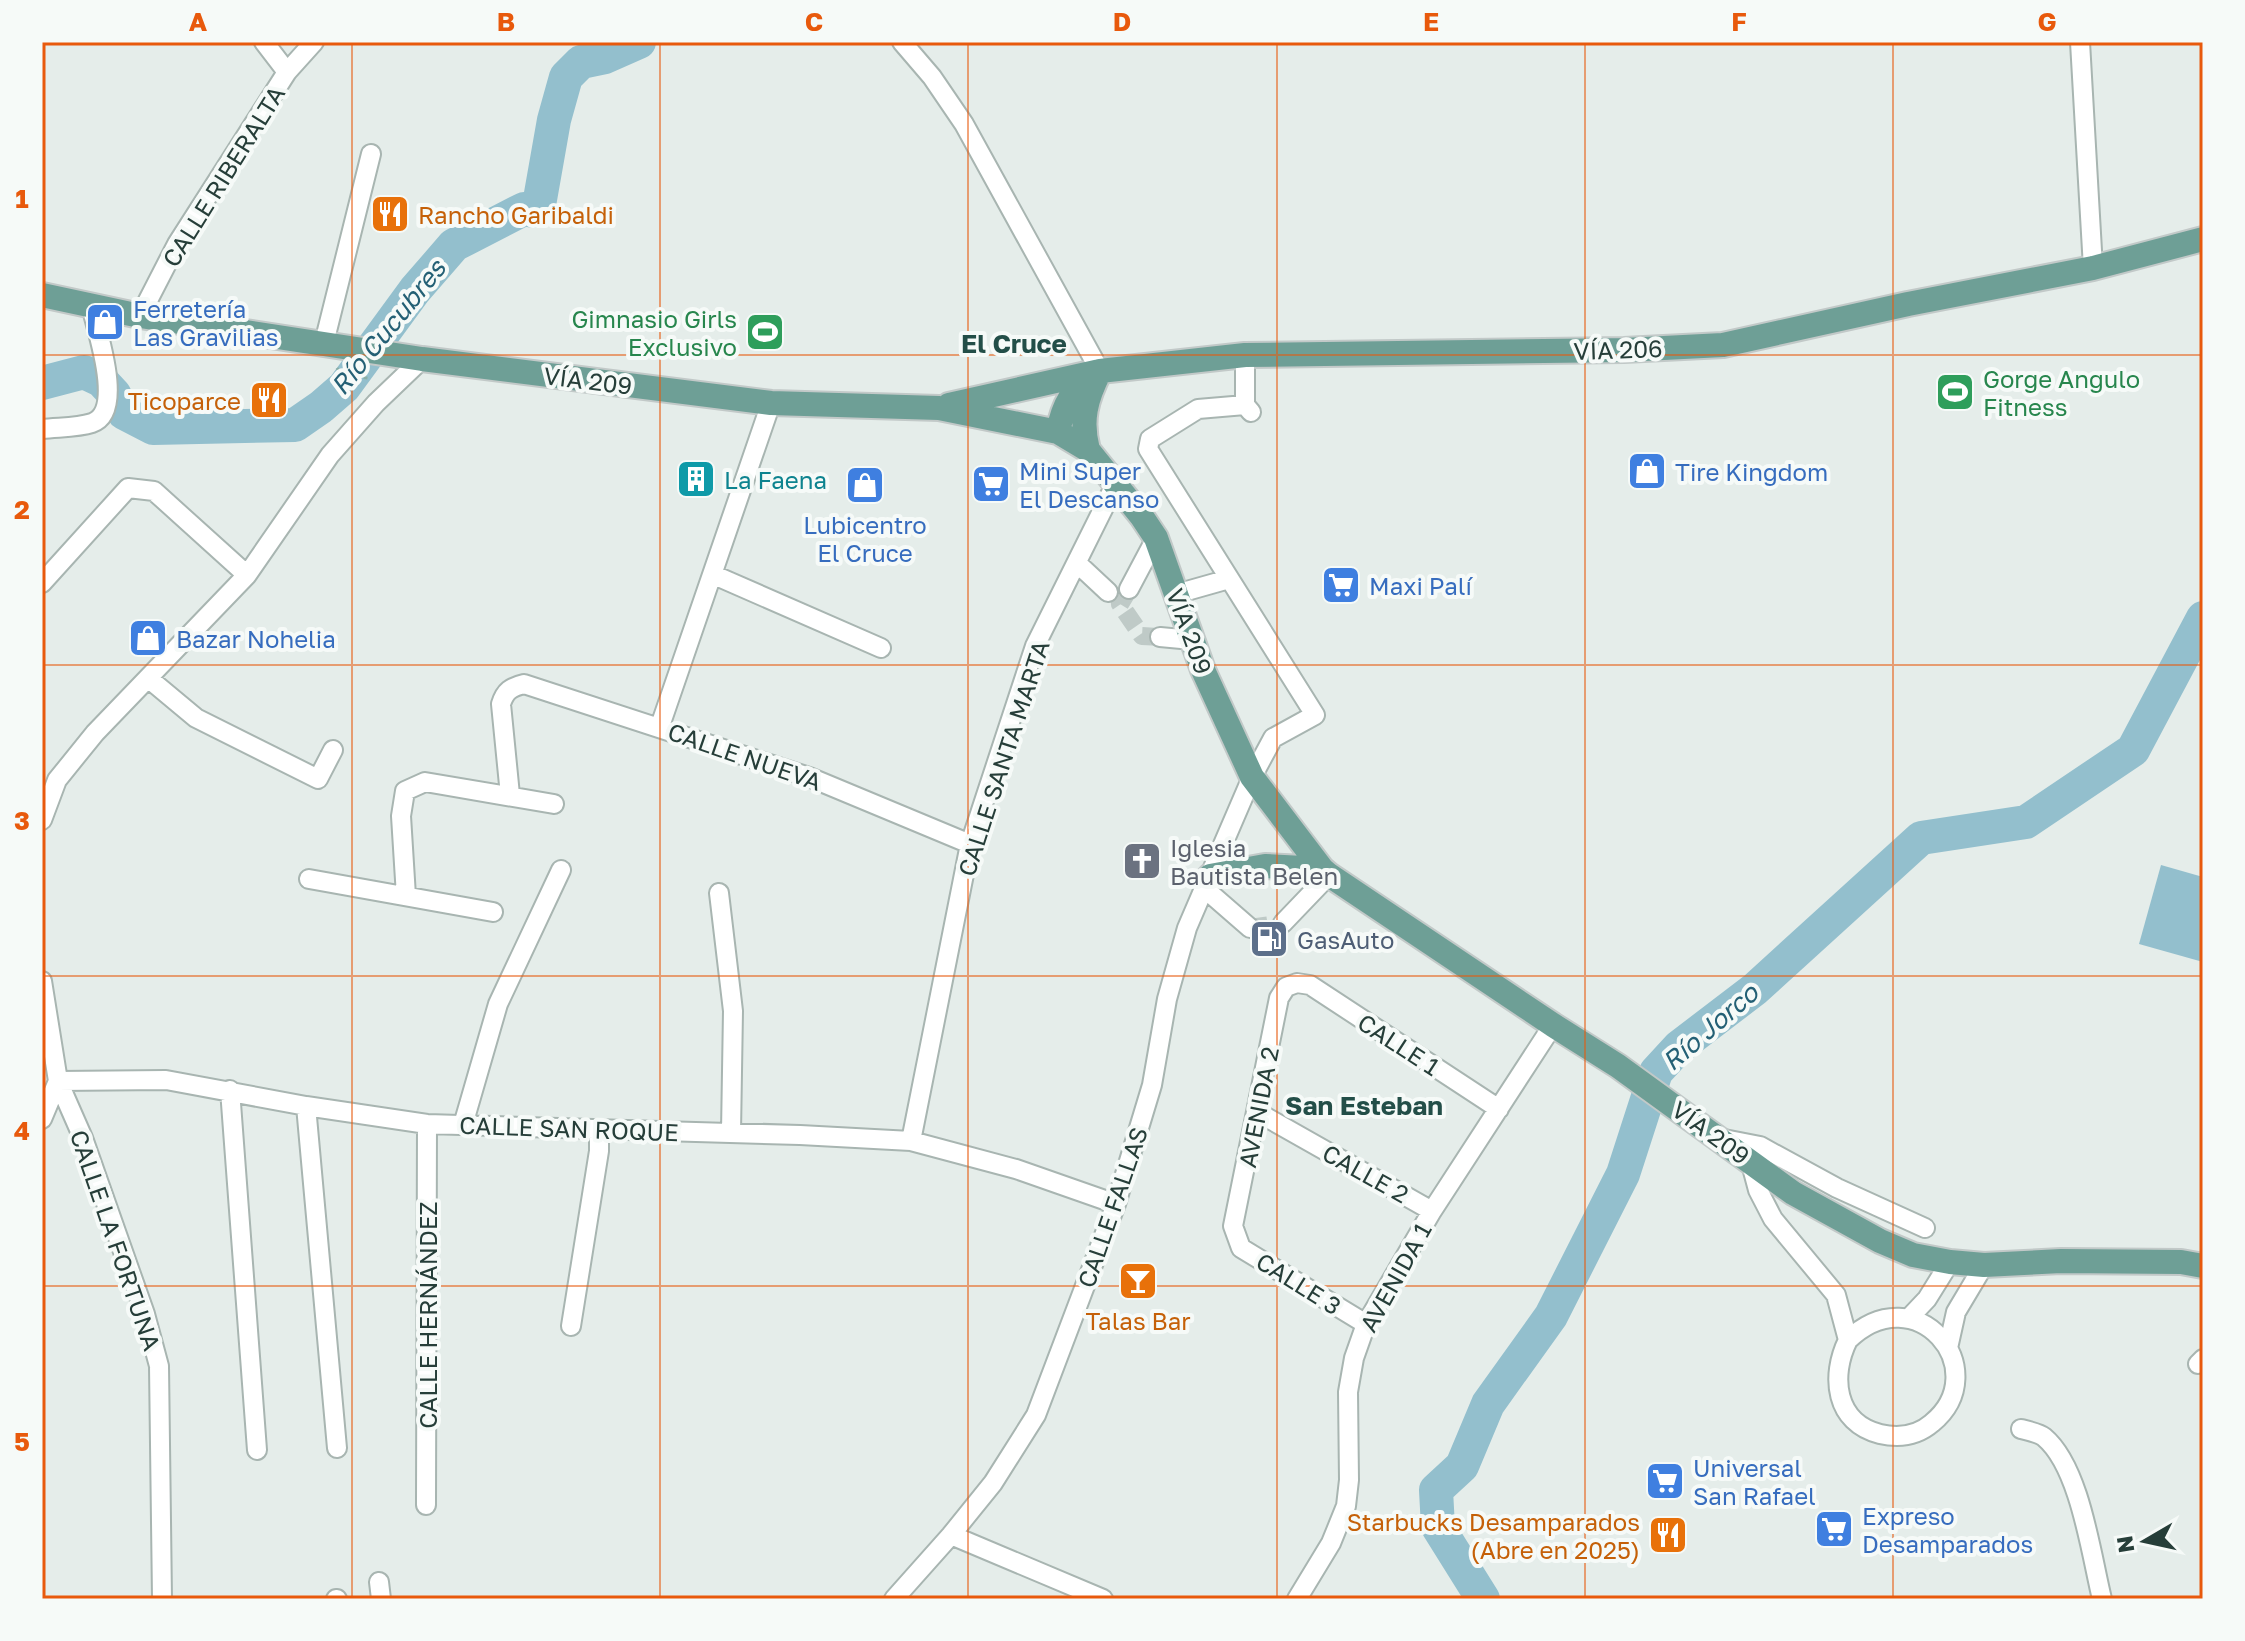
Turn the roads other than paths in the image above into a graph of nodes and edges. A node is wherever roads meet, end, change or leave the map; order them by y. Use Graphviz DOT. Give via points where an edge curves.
graph roads {
  1 [pos="264,42"];
  2 [pos="314,42"];
  3 [pos="902,42"];
  4 [pos="2080,42"];
  5 [pos="287,72"];
  6 [pos="371,154"];
  7 [pos="2203,239"];
  8 [pos="2093,268"];
  9 [pos="42,295"];
  10 [pos="91,306"];
  11 [pos="140,316"];
  12 [pos="333,345"];
  13 [pos="1245,355"];
  14 [pos="414,358"];
  15 [pos="1100,371"];
  16 [pos="771,403"];
  17 [pos="939,408"];
  18 [pos="42,429"];
  19 [pos="1058,432"];
  20 [pos="1088,450"];
  21 [pos="1116,483"];
  22 [pos="1156,538"];
  23 [pos="1078,564"];
  24 [pos="247,575"];
  25 [pos="714,575"];
  26 [pos="1229,579"];
  27 [pos="42,583"];
  28 [pos="1129,589"];
  29 [pos="1108,592"];
  30 [pos="1176,594"];
  31 [pos="1160,637"];
  32 [pos="1192,640"];
  33 [pos="881,648"];
  34 [pos="148,678"];
  35 [pos="660,726"];
  36 [pos="333,750"];
  37 [pos="1252,777"];
  38 [pos="510,795"];
  39 [pos="554,804"];
  40 [pos="42,820"];
  41 [pos="970,844"];
  42 [pos="561,870"];
  43 [pos="1325,872"];
  44 [pos="309,879"];
  45 [pos="1207,882"];
  46 [pos="719,893"];
  47 [pos="406,896"];
  48 [pos="493,912"];
  49 [pos="1283,923"];
  50 [pos="1250,928"];
  51 [pos="42,981"];
  52 [pos="1297,983"];
  53 [pos="1553,1025"];
  54 [pos="58,1081"];
  55 [pos="230,1090"];
  56 [pos="306,1106"];
  57 [pos="1499,1109"];
  58 [pos="1257,1112"];
  59 [pos="42,1119"];
  60 [pos="427,1124"];
  61 [pos="463,1125"];
  62 [pos="599,1129"];
  63 [pos="731,1132"];
  64 [pos="1720,1139"];
  65 [pos="911,1141"];
  66 [pos="1750,1160"];
  67 [pos="1116,1204"];
  68 [pos="1432,1211"];
  69 [pos="1925,1228"];
  70 [pos="1236,1239"];
  71 [pos="1950,1262"];
  72 [pos="1984,1265"];
  73 [pos="2203,1266"];
  74 [pos="1909,1318"];
  75 [pos="1366,1324"];
  76 [pos="571,1326"];
  77 [pos="1848,1340"];
  78 [pos="1948,1348"];
  79 [pos="2021,1429"];
  80 [pos="337,1448"];
  81 [pos="257,1450"];
  82 [pos="426,1505"];
  83 [pos="951,1535"];
  84 [pos="162,1599"];
  85 [pos="894,1599"];
  86 [pos="1103,1599"];
  87 [pos="1297,1599"];
  88 [pos="2102,1599"];
  1 -- 5 [label="street"];
  2 -- 5 [label="street, CALLE RIBERALTA"];
  3 -- 15 [label="street" via="964,124"];
  4 -- 8 [label="street"];
  5 -- 11 [label="street, CALLE RIBERALTA" via="177,244"];
  6 -- 12 [label="street"];
  7 -- 8 [label="main road, VÍA 206"];
  8 -- 13 [label="main road, VÍA 206" via="1723,345"];
  9 -- 10 [label="main road, VÍA 209"];
  10 -- 11 [label="main road, VÍA 209"];
  10 -- 18 [label="street" via="107,377 105,414 93,423"];
  11 -- 12 [label="main road, VÍA 209"];
  12 -- 14 [label="main road, VÍA 209"];
  13 -- 15 [label="main road, VÍA 206"];
  13 -- 26 [label="street" via="1249,410 1198,409 1150,439 1148,449"];
  14 -- 16 [label="main road, VÍA 209"];
  14 -- 24 [label="street" via="330,455"];
  15 -- 17 [label="main road, VÍA 206"];
  15 -- 19 [label="main road" via="1070,395"];
  15 -- 20 [label="main road" via="1084,408"];
  16 -- 17 [label="main road, VÍA 209"];
  16 -- 25 [label="street"];
  17 -- 19 [label="main road, VÍA 209"];
  19 -- 20 [label="main road, VÍA 209"];
  20 -- 21 [label="main road, VÍA 209"];
  21 -- 22 [label="main road, VÍA 209"];
  21 -- 23 [label="street, CALLE SANTA MARTA"];
  22 -- 28 [label="street"];
  22 -- 30 [label="main road, VÍA 209"];
  23 -- 29 [label="street"];
  23 -- 41 [label="street, CALLE SANTA MARTA" via="1035,646"];
  24 -- 27 [label="street" via="154,491 128,488"];
  24 -- 34 [label="street"];
  25 -- 33 [label="street"];
  25 -- 35 [label="street"];
  26 -- 30 [label="street"];
  26 -- 37 [label="street, CALLE FALLAS" via="1315,715 1273,738"];
  30 -- 32 [label="main road, VÍA 209"];
  31 -- 32 [label="street"];
  32 -- 37 [label="main road, VÍA 209"];
  34 -- 36 [label="street" via="196,718 318,779"];
  34 -- 40 [label="street" via="57,780"];
  35 -- 38 [label="street, CALLE NUEVA" via="524,684 515,686 501,704"];
  35 -- 41 [label="street, CALLE NUEVA" via="809,777"];
  37 -- 43 [label="main road, VÍA 209"];
  37 -- 45 [label="street, CALLE FALLAS"];
  38 -- 39 [label="street"];
  38 -- 47 [label="street" via="425,782 405,791 401,816"];
  41 -- 65 [label="street, CALLE SANTA MARTA"];
  42 -- 61 [label="street" via="498,1004"];
  43 -- 45 [label="main road" via="1265,866"];
  43 -- 49 [label="street"];
  43 -- 53 [label="main road, VÍA 209"];
  44 -- 47 [label="street"];
  45 -- 50 [label="street"];
  45 -- 67 [label="street, CALLE FALLAS" via="1187,928 1167,999 1152,1085"];
  46 -- 63 [label="street" via="733,1011"];
  47 -- 48 [label="street"];
  51 -- 54 [label="street, CALLE LA FORTUNA"];
  52 -- 57 [label="street, CALLE 1" via="1310,985"];
  52 -- 58 [label="street, AVENIDA 2" via="1279,998"];
  53 -- 57 [label="street, AVENIDA 1"];
  53 -- 64 [label="main road, VÍA 209"];
  54 -- 55 [label="street, CALLE SAN ROQUE" via="166,1080"];
  54 -- 59 [label="street"];
  54 -- 84 [label="street, CALLE LA FORTUNA" via="104,1197 159,1366"];
  55 -- 56 [label="street, CALLE SAN ROQUE"];
  55 -- 81 [label="street"];
  56 -- 60 [label="street, CALLE SAN ROQUE"];
  56 -- 80 [label="street"];
  57 -- 68 [label="street, AVENIDA 1"];
  58 -- 68 [label="street, CALLE 2"];
  58 -- 70 [label="street, AVENIDA 2" via="1233,1226"];
  60 -- 61 [label="street, CALLE SAN ROQUE"];
  60 -- 82 [label="street, CALLE HERNÁNDEZ"];
  61 -- 62 [label="street, CALLE SAN ROQUE"];
  62 -- 63 [label="street, CALLE SAN ROQUE"];
  62 -- 76 [label="street"];
  63 -- 65 [label="street, CALLE SAN ROQUE"];
  64 -- 66 [label="main road, VÍA 209"];
  64 -- 69 [label="street" via="1760,1146"];
  65 -- 67 [label="street, CALLE SAN ROQUE" via="1016,1169"];
  66 -- 71 [label="main road, VÍA 209" via="1837,1219 1913,1255"];
  66 -- 77 [label="street" via="1773,1219 1836,1295"];
  67 -- 83 [label="street, CALLE FALLAS" via="1036,1415 993,1483"];
  68 -- 75 [label="street, AVENIDA 1"];
  70 -- 75 [label="street, CALLE 3" via="1241,1248"];
  71 -- 72 [label="main road, VÍA 209"];
  71 -- 74 [label="street"];
  72 -- 73 [label="main road, VÍA 209" via="2061,1261"];
  72 -- 78 [label="street" via="1956,1312"];
  74 -- 77 [label="street" via="1875,1320"];
  74 -- 78 [label="street" via="1940,1336"];
  75 -- 87 [label="street, AVENIDA 1" via="1348,1392 1346,1506"];
  77 -- 78 [label="street" via="1837,1375 1842,1402 1858,1423 1891,1437 1910,1435 1942,1415 1955,1378"];
  79 -- 88 [label="street" via="2043,1435 2072,1477"];
  83 -- 85 [label="street, CALLE FALLAS"];
  83 -- 86 [label="street"];
}
